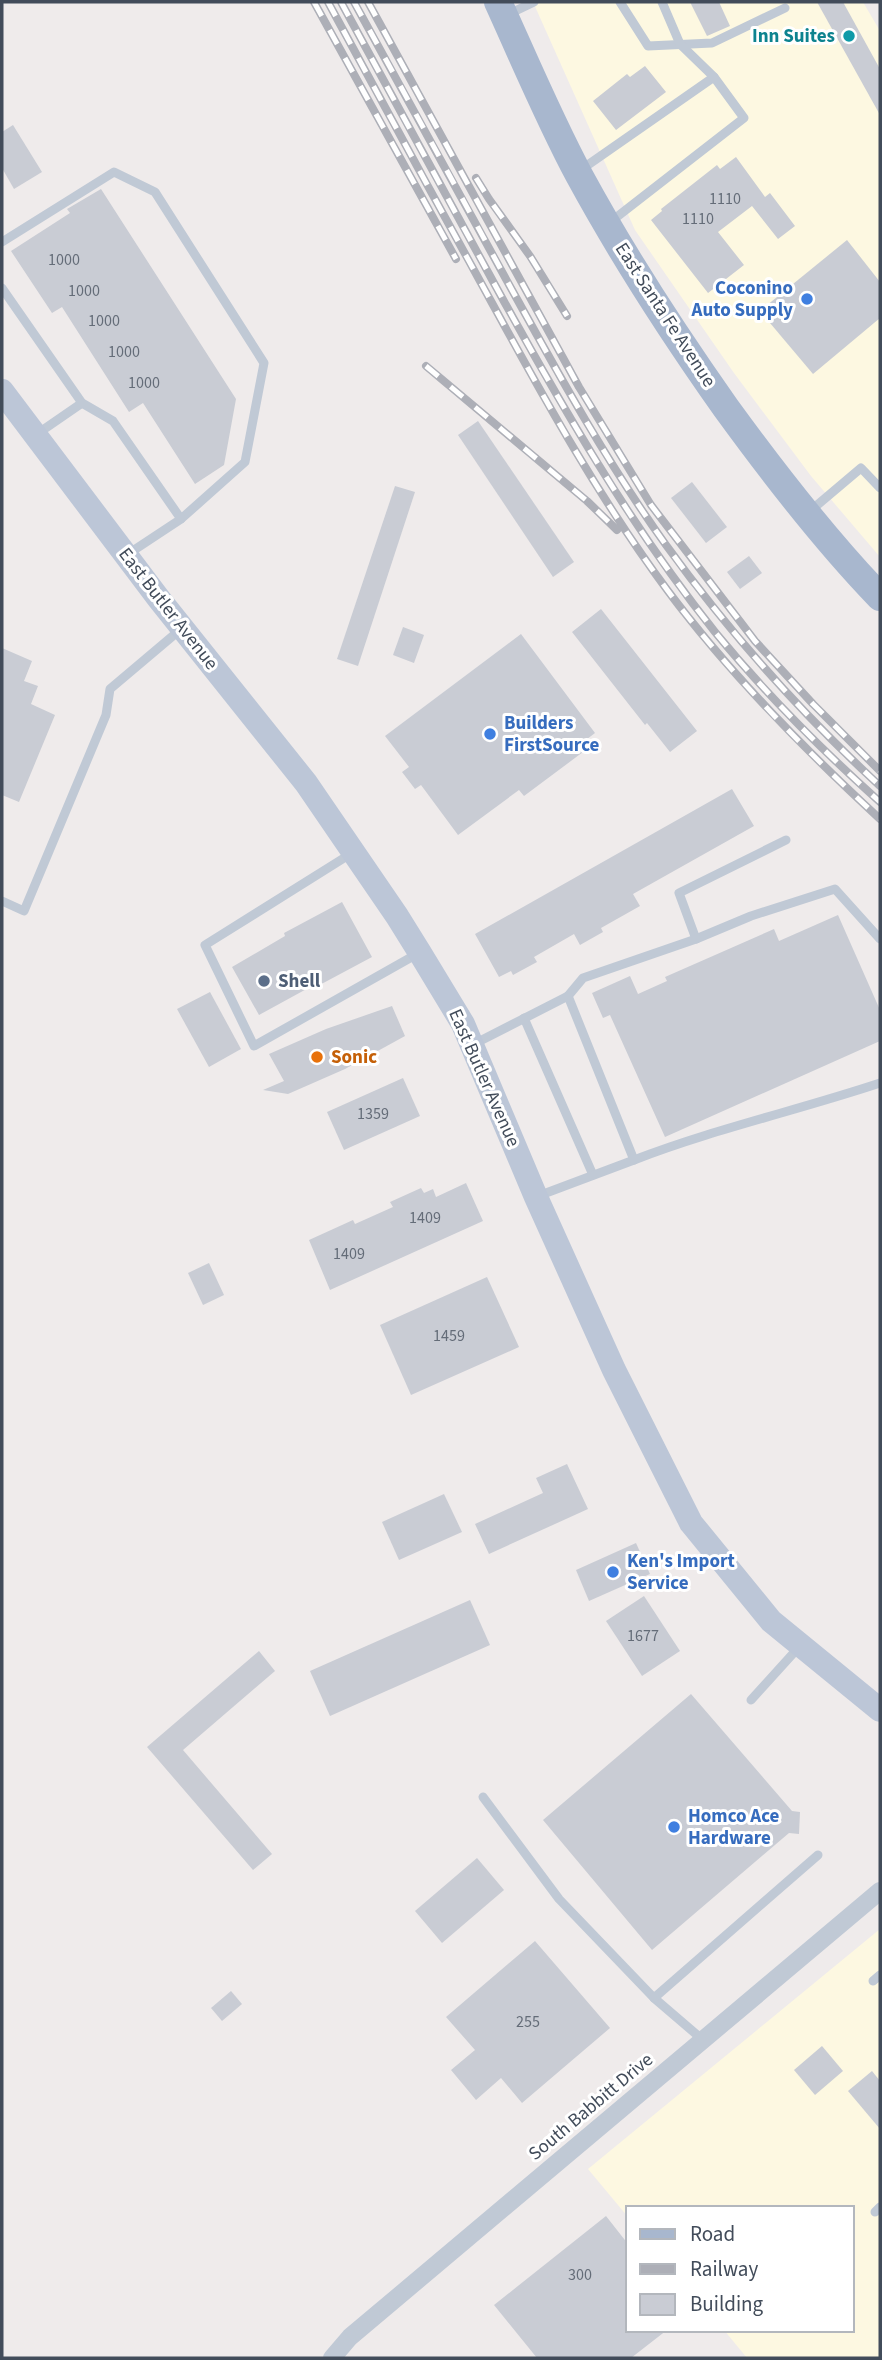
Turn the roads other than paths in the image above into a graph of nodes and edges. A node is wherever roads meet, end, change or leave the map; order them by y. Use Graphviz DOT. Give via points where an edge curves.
graph roads {
  1 [pos="534,2"];
  2 [pos="620,2"];
  3 [pos="662,2"];
  4 [pos="785,8"];
  5 [pos="501,9"];
  6 [pos="680,44"];
  7 [pos="714,77"];
  8 [pos="578,172"];
  9 [pos="607,224"];
  10 [pos="2,242"];
  11 [pos="2,288"];
  12 [pos="2,391"];
  13 [pos="82,403"];
  14 [pos="36,435"];
  15 [pos="880,488"];
  16 [pos="806,514"];
  17 [pos="181,519"];
  18 [pos="126,555"];
  19 [pos="880,597"];
  20 [pos="182,628"];
  21 [pos="786,840"];
  22 [pos="353,853"];
  23 [pos="2,901"];
  24 [pos="696,939"];
  25 [pos="880,939"];
  26 [pos="419,953"];
  27 [pos="568,996"];
  28 [pos="524,1018"];
  29 [pos="471,1045"];
  30 [pos="880,1083"];
  31 [pos="634,1160"];
  32 [pos="593,1175"];
  33 [pos="536,1196"];
  34 [pos="801,1645"];
  35 [pos="751,1700"];
  36 [pos="880,1710"];
  37 [pos="483,1797"];
  38 [pos="818,1855"];
  39 [pos="880,1891"];
  40 [pos="654,1998"];
  41 [pos="703,2040"];
  42 [pos="332,2358"];
  1 -- 5 [label="lane"];
  2 -- 6 [label="lane" via="648,46"];
  3 -- 6 [label="lane"];
  4 -- 6 [label="lane" via="712,43"];
  5 -- 8 [label="main road, East Santa Fe Avenue"];
  6 -- 7 [label="lane"];
  7 -- 8 [label="lane"];
  7 -- 9 [label="lane" via="744,118"];
  8 -- 9 [label="main road, East Santa Fe Avenue"];
  9 -- 16 [label="main road, East Santa Fe Avenue" via="685,350"];
  10 -- 17 [label="lane" via="114,172 155,192 264,363 245,463"];
  11 -- 13 [label="lane"];
  12 -- 14 [label="main road, East Butler Avenue"];
  13 -- 14 [label="lane"];
  13 -- 17 [label="lane" via="113,421"];
  14 -- 18 [label="main road, East Butler Avenue"];
  15 -- 16 [label="lane" via="861,467"];
  16 -- 19 [label="main road, East Santa Fe Avenue"];
  17 -- 18 [label="lane"];
  18 -- 20 [label="main road, East Butler Avenue"];
  20 -- 22 [label="main road, East Butler Avenue" via="306,783"];
  20 -- 23 [label="lane" via="110,689 106,715 24,911"];
  21 -- 24 [label="lane" via="679,893"];
  22 -- 26 [label="main road, East Butler Avenue"];
  22 -- 26 [label="lane" via="205,945 254,1046"];
  24 -- 25 [label="lane" via="835,889"];
  24 -- 27 [label="lane" via="583,978"];
  26 -- 29 [label="main road, East Butler Avenue"];
  27 -- 28 [label="lane"];
  27 -- 31 [label="lane"];
  28 -- 29 [label="lane"];
  28 -- 32 [label="lane"];
  29 -- 33 [label="main road, East Butler Avenue"];
  30 -- 31 [label="lane"];
  31 -- 32 [label="lane"];
  32 -- 33 [label="lane"];
  33 -- 34 [label="main road, East Butler Avenue" via="614,1370 691,1522 771,1621"];
  34 -- 35 [label="lane"];
  34 -- 36 [label="main road, East Butler Avenue"];
  37 -- 40 [label="lane" via="559,1899"];
  38 -- 40 [label="lane"];
  39 -- 41 [label="street, South Babbitt Drive"];
  40 -- 41 [label="lane"];
  41 -- 42 [label="street, South Babbitt Drive" via="350,2337"];
}
